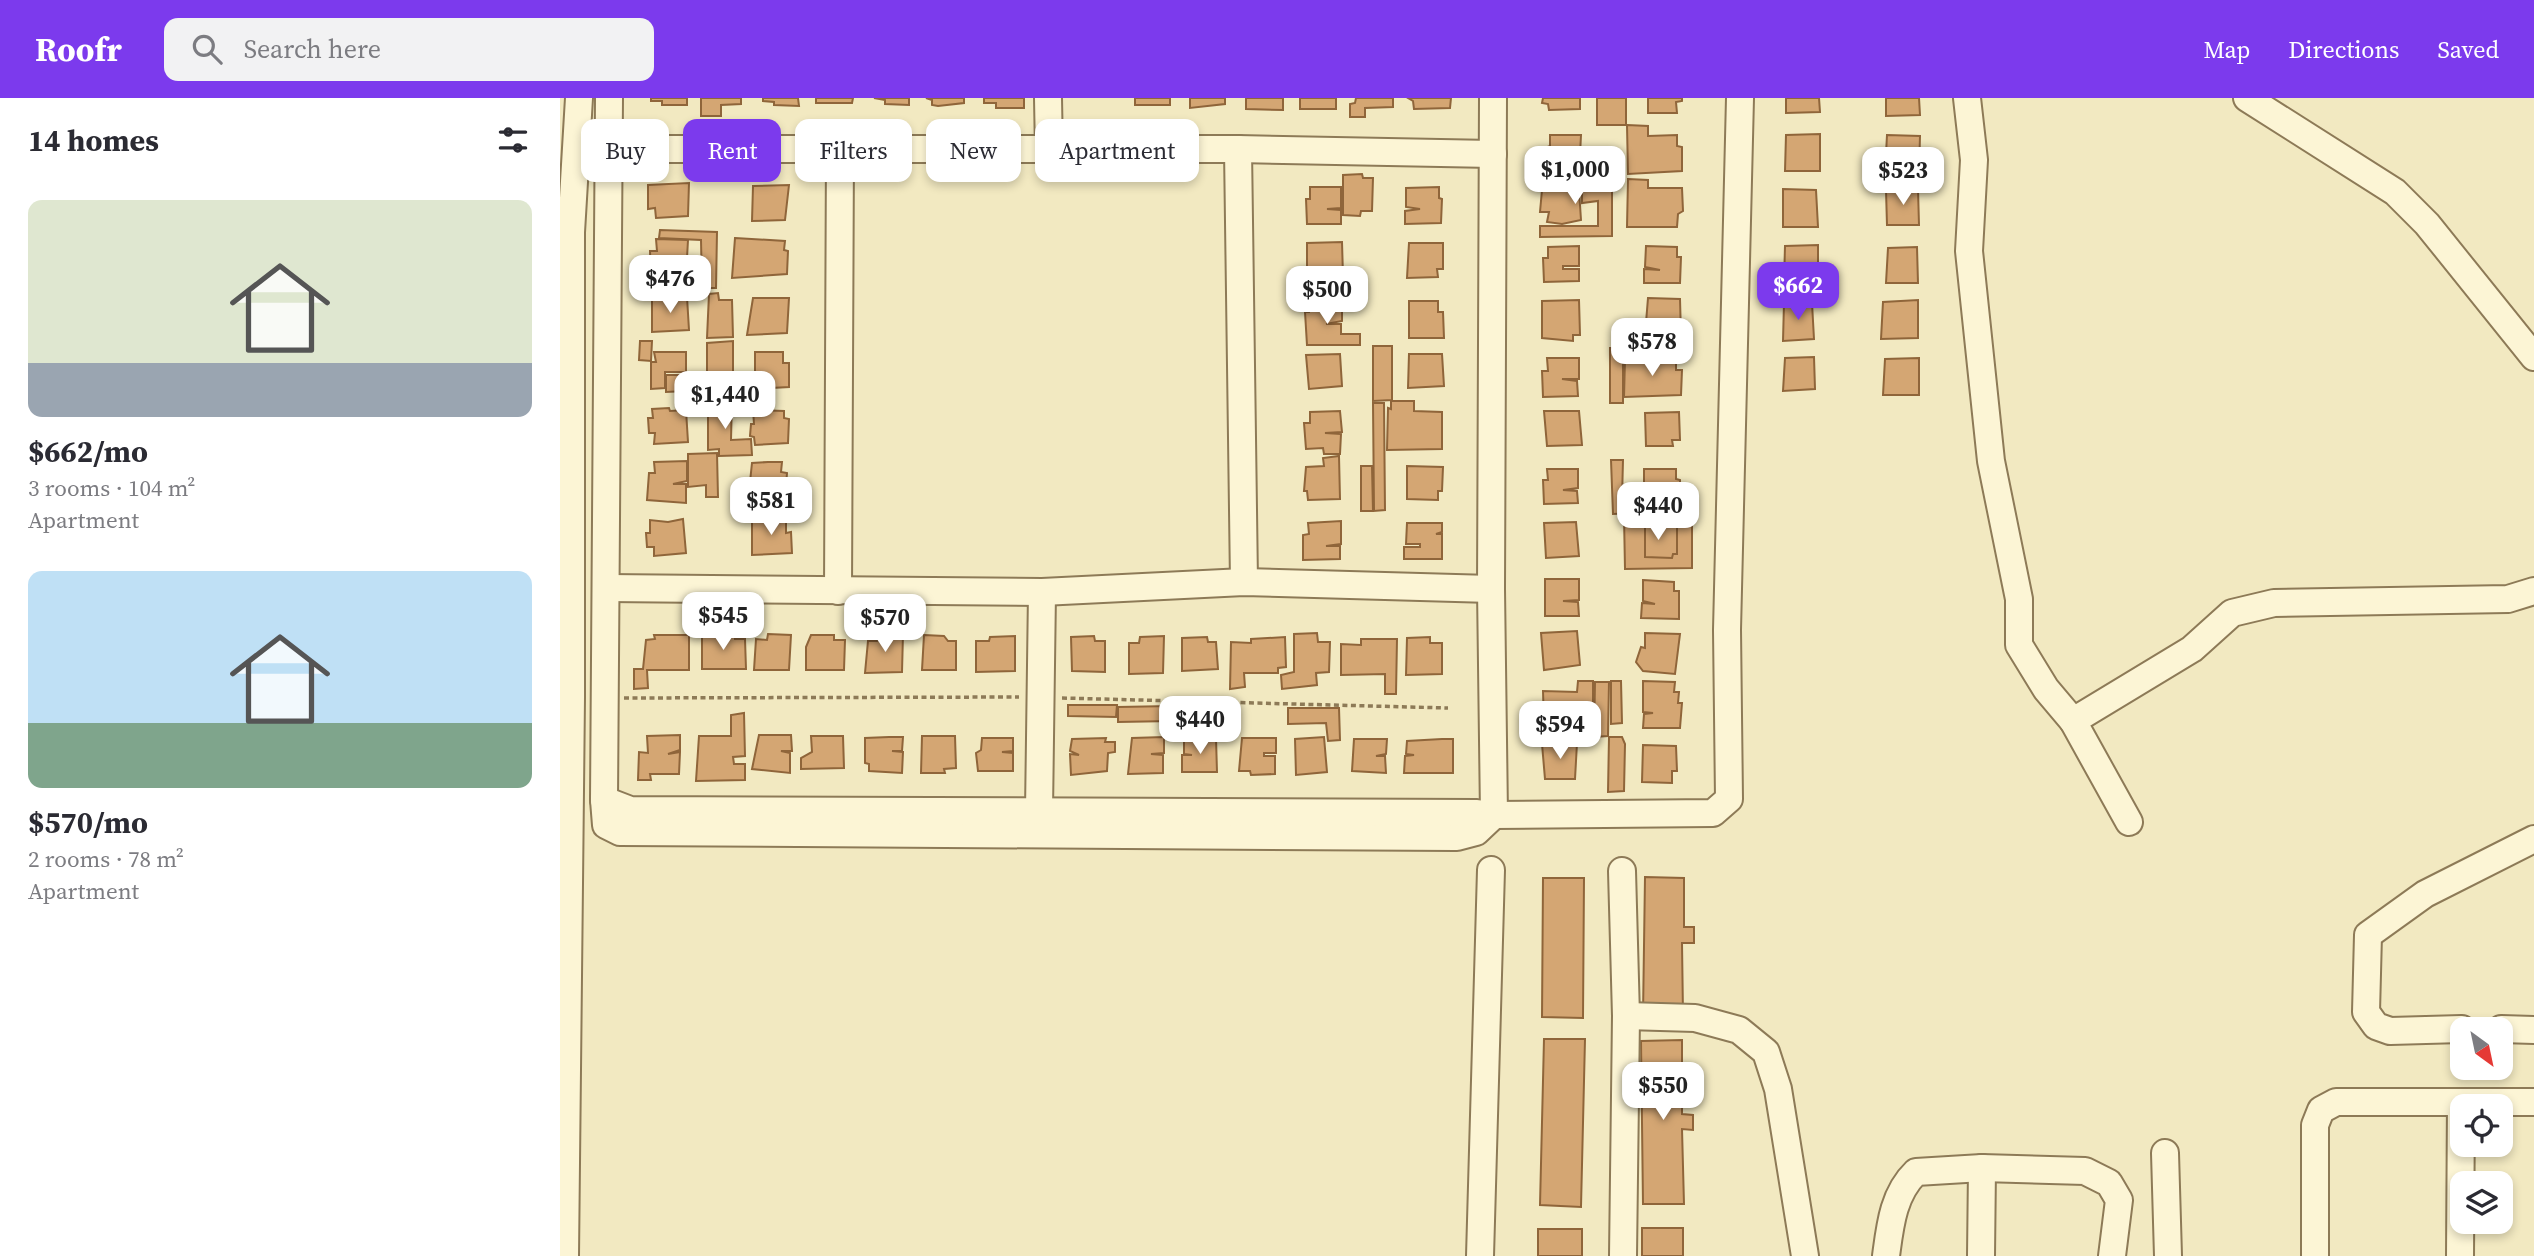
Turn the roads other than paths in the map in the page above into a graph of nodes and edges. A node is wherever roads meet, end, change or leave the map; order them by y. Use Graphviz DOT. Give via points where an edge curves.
graph roads {
  1 [pos="579,98"];
  2 [pos="609,98"];
  3 [pos="1048,98"];
  4 [pos="1493,98"];
  5 [pos="1740,98"];
  6 [pos="1967,98"];
  7 [pos="2248,98"];
  8 [pos="609,119"];
  9 [pos="1048,119"];
  10 [pos="669,149"];
  11 [pos="795,149"];
  12 [pos="1238,149"];
  13 [pos="912,150"];
  14 [pos="1199,150"];
  15 [pos="1035,152"];
  16 [pos="1493,154"];
  17 [pos="608,182"];
  18 [pos="840,182"];
  19 [pos="565,232"];
  20 [pos="2534,357"];
  21 [pos="566,412"];
  22 [pos="1244,582"];
  23 [pos="607,589"];
  24 [pos="1491,589"];
  25 [pos="838,591"];
  26 [pos="2534,591"];
  27 [pos="1042,592"];
  28 [pos="566,653"];
  29 [pos="2073,721"];
  30 [pos="604,800"];
  31 [pos="1039,811"];
  32 [pos="1491,818"];
  33 [pos="2129,822"];
  34 [pos="2534,839"];
  35 [pos="1491,870"];
  36 [pos="1622,871"];
  37 [pos="1626,1016"];
  38 [pos="2450,1029"];
  39 [pos="2513,1029"];
  40 [pos="2534,1030"];
  41 [pos="2450,1102"];
  42 [pos="2513,1102"];
  43 [pos="2534,1102"];
  44 [pos="563,1122"];
  45 [pos="2165,1153"];
  46 [pos="2461,1157"];
  47 [pos="1982,1168"];
  48 [pos="565,1256"];
  49 [pos="1480,1256"];
  50 [pos="1623,1256"];
  51 [pos="1805,1256"];
  52 [pos="1886,1256"];
  53 [pos="1981,1256"];
  54 [pos="2112,1256"];
  55 [pos="2168,1256"];
  56 [pos="2315,1256"];
  57 [pos="2460,1256"];
  1 -- 19 [label="street"];
  2 -- 8 [label="street"];
  3 -- 9 [label="street"];
  4 -- 16 [label="street"];
  5 -- 32 [label="street" via="1727,630 1729,799 1713,813"];
  6 -- 29 [label="street" via="1974,160 1969,251 1991,461 2020,599 2019,645 2046,690"];
  7 -- 20 [label="street" via="2395,192 2427,224"];
  10 -- 11 [label="street"];
  12 -- 14 [label="street"];
  12 -- 16 [label="street"];
  12 -- 22 [label="street"];
  13 -- 15 [label="street"];
  16 -- 24 [label="street"];
  17 -- 23 [label="street"];
  18 -- 25 [label="street"];
  19 -- 21 [label="street"];
  21 -- 28 [label="street"];
  22 -- 24 [label="street"];
  22 -- 27 [label="street"];
  23 -- 25 [label="street"];
  23 -- 30 [label="street"];
  24 -- 32 [label="street"];
  25 -- 27 [label="street"];
  26 -- 29 [label="street" via="2508,599 2274,603 2232,613 2192,649"];
  27 -- 31 [label="street"];
  28 -- 44 [label="street"];
  29 -- 33 [label="street"];
  30 -- 31 [label="street" via="630,810"];
  30 -- 32 [label="street" via="606,825 620,832 1457,837 1476,832"];
  31 -- 32 [label="street" via="1476,813"];
  34 -- 38 [label="street" via="2425,894 2368,936 2366,1013 2376,1026 2390,1031"];
  35 -- 49 [label="street"];
  36 -- 37 [label="street"];
  37 -- 50 [label="street"];
  37 -- 51 [label="street" via="1695,1018 1739,1030 1766,1052 1778,1089"];
  39 -- 40 [label="street"];
  41 -- 56 [label="street" via="2336,1102 2321,1110 2315,1125"];
  42 -- 43 [label="street"];
  44 -- 48 [label="street"];
  45 -- 55 [label="street"];
  46 -- 57 [label="street"];
  47 -- 52 [label="street" via="1916,1172 1904,1183 1891,1218"];
  47 -- 53 [label="street"];
  47 -- 54 [label="street" via="2085,1171 2109,1183 2119,1200"];
}
